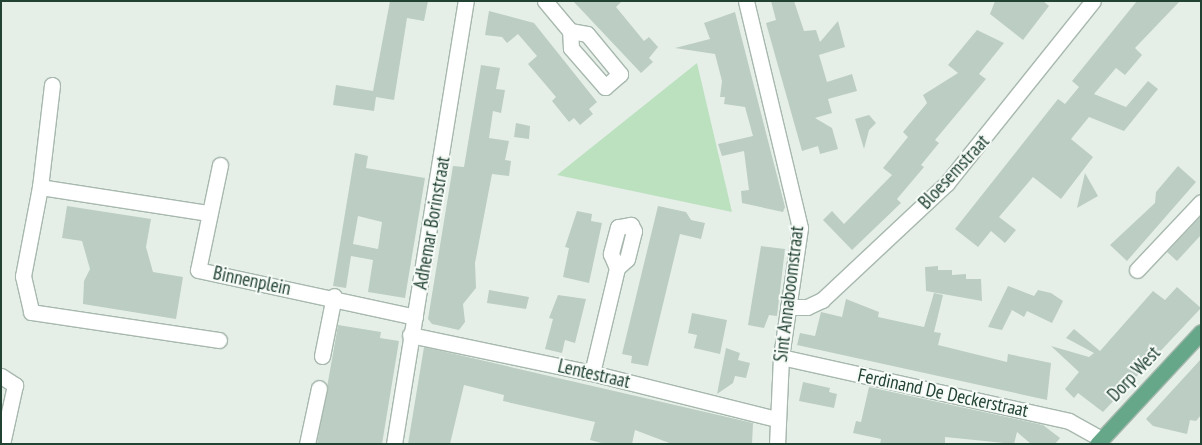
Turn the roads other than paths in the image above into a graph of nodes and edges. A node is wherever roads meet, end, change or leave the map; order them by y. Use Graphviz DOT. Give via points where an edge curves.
graph roads {
  1 [pos="466,1"];
  2 [pos="545,1"];
  3 [pos="746,1"];
  4 [pos="1093,1"];
  5 [pos="570,31"];
  6 [pos="52,85"];
  7 [pos="220,165"];
  8 [pos="40,187"];
  9 [pos="1201,202"];
  10 [pos="208,214"];
  11 [pos="617,268"];
  12 [pos="1137,270"];
  13 [pos="334,296"];
  14 [pos="788,307"];
  15 [pos="415,317"];
  16 [pos="1201,332"];
  17 [pos="410,335"];
  18 [pos="219,340"];
  19 [pos="322,356"];
  20 [pos="781,358"];
  21 [pos="592,373"];
  22 [pos="1,376"];
  23 [pos="319,388"];
  24 [pos="776,418"];
  25 [pos="1099,441"];
  26 [pos="2,444"];
  27 [pos="307,444"];
  28 [pos="394,444"];
  29 [pos="776,444"];
  1 -- 15 [label="street, Adhemar Borinstraat"];
  2 -- 5 [label="street"];
  3 -- 14 [label="street, Sint Annaboomstraat" via="800,228"];
  4 -- 14 [label="street, Bloesemstraat" via="947,183 822,300 807,307"];
  6 -- 8 [label="street"];
  7 -- 10 [label="street"];
  8 -- 10 [label="street"];
  8 -- 18 [label="street" via="23,276 31,312"];
  9 -- 12 [label="street"];
  10 -- 13 [label="street, Binnenplein" via="198,270"];
  11 -- 21 [label="street"];
  13 -- 15 [label="street, Binnenplein"];
  13 -- 19 [label="street"];
  14 -- 20 [label="street, Sint Annaboomstraat"];
  15 -- 17 [label="street, Adhemar Borinstraat"];
  16 -- 25 [label="main road, Dorp West"];
  17 -- 21 [label="street, Lentestraat"];
  17 -- 28 [label="street, Adhemar Borinstraat"];
  20 -- 24 [label="street, Sint Annaboomstraat"];
  20 -- 25 [label="street, Ferdinand De Deckerstraat" via="1069,420"];
  21 -- 24 [label="street, Lentestraat"];
  22 -- 26 [label="street" via="15,385"];
  23 -- 27 [label="street"];
  24 -- 29 [label="street, Sint Annaboomstraat"];
}
